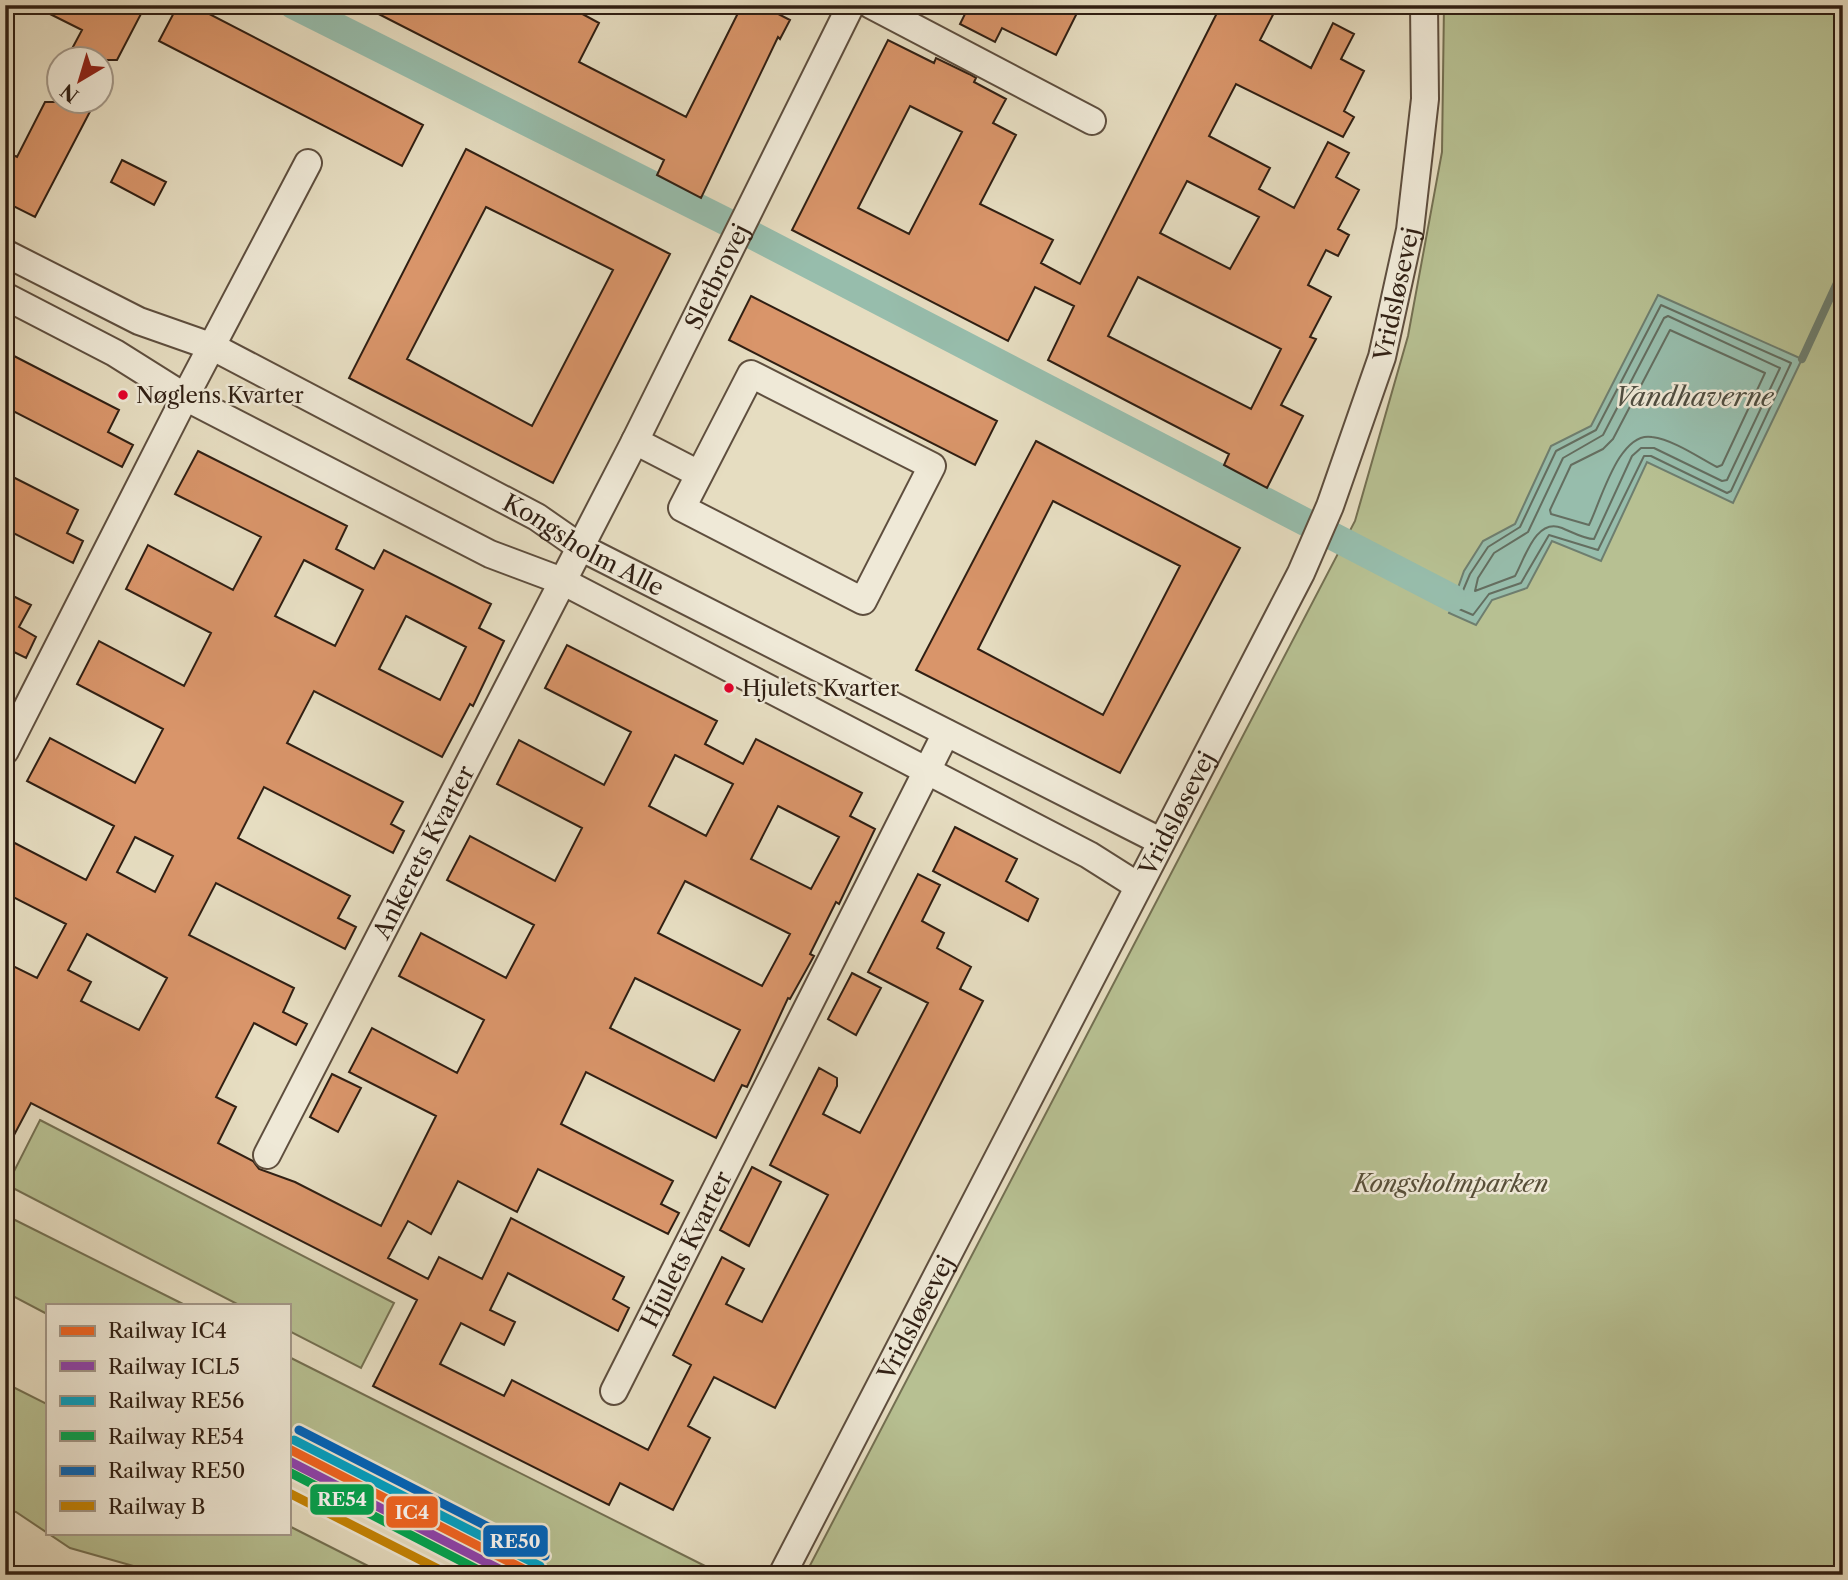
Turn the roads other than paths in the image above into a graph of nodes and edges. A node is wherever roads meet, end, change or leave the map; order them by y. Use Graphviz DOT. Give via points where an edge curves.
graph roads {
  1 [pos="851,5"];
  2 [pos="870,5"];
  3 [pos="1424,5"];
  4 [pos="1092,121"];
  5 [pos="308,163"];
  6 [pos="5,253"];
  7 [pos="5,296"];
  8 [pos="212,347"];
  9 [pos="185,397"];
  10 [pos="635,441"];
  11 [pos="699,474"];
  12 [pos="580,547"];
  13 [pos="562,581"];
  14 [pos="946,733"];
  15 [pos="5,751"];
  16 [pos="927,770"];
  17 [pos="1160,841"];
  18 [pos="1138,886"];
  19 [pos="267,1155"];
  20 [pos="614,1391"];
  21 [pos="782,1575"];
  1 -- 10 [label="street, Sletbrovej"];
  2 -- 4 [label="street"];
  3 -- 17 [label="street, Vridsløsevej" via="1425,99 1410,230 1382,357 1330,506 1301,573"];
  5 -- 8 [label="street"];
  6 -- 8 [label="street, Kongsholm Alle" via="139,321"];
  7 -- 9 [label="street, Kongsholm Alle" via="115,353"];
  8 -- 9 [label="street"];
  8 -- 12 [label="street, Kongsholm Alle" via="537,517"];
  9 -- 13 [label="street, Kongsholm Alle" via="490,554"];
  9 -- 15 [label="street"];
  10 -- 11 [label="street"];
  10 -- 12 [label="street, Sletbrovej"];
  11 -- 11 [label="street" via="751,374 932,466 863,601 682,508"];
  12 -- 13 [label="street, Ankerets Kvarter"];
  12 -- 14 [label="street, Kongsholm Alle"];
  13 -- 16 [label="street, Kongsholm Alle"];
  13 -- 19 [label="street, Ankerets Kvarter"];
  14 -- 16 [label="street, Hjulets Kvarter"];
  14 -- 17 [label="street, Kongsholm Alle"];
  16 -- 18 [label="street, Kongsholm Alle" via="1089,855"];
  16 -- 20 [label="street, Hjulets Kvarter"];
  17 -- 18 [label="street, Vridsløsevej"];
  18 -- 21 [label="street, Vridsløsevej"];
}
